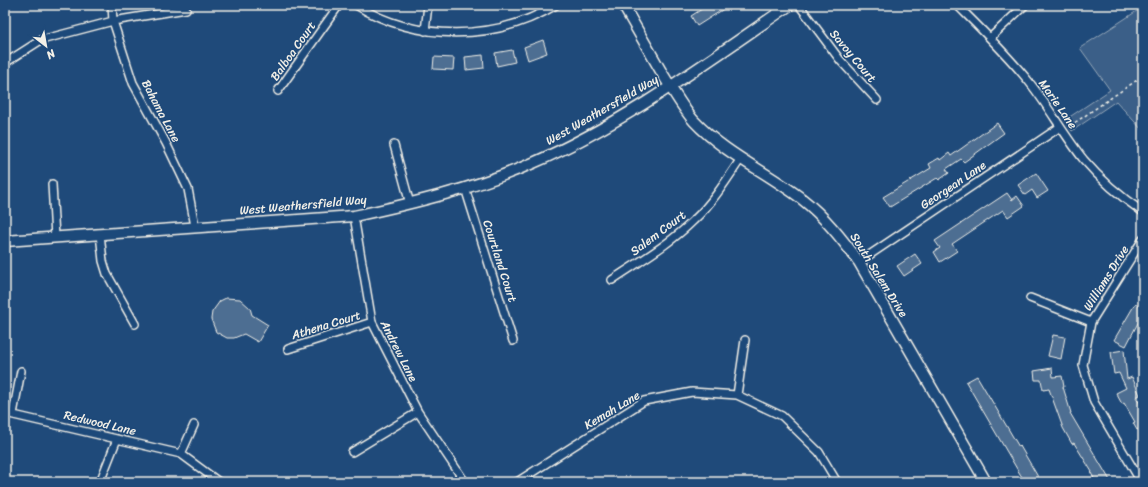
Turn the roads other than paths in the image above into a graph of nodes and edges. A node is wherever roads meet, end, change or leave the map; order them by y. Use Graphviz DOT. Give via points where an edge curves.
graph roads {
  1 [pos="112,5"];
  2 [pos="339,5"];
  3 [pos="356,5"];
  4 [pos="428,5"];
  5 [pos="556,5"];
  6 [pos="623,5"];
  7 [pos="790,5"];
  8 [pos="799,5"];
  9 [pos="957,5"];
  10 [pos="1025,5"];
  11 [pos="186,8"];
  12 [pos="113,21"];
  13 [pos="425,30"];
  14 [pos="990,38"];
  15 [pos="5,63"];
  16 [pos="670,86"];
  17 [pos="278,91"];
  18 [pos="877,100"];
  19 [pos="1062,129"];
  20 [pos="394,145"];
  21 [pos="740,160"];
  22 [pos="52,184"];
  23 [pos="465,188"];
  24 [pos="410,204"];
  25 [pos="1143,212"];
  26 [pos="354,216"];
  27 [pos="195,226"];
  28 [pos="100,234"];
  29 [pos="55,237"];
  30 [pos="1143,239"];
  31 [pos="5,241"];
  32 [pos="859,262"];
  33 [pos="612,280"];
  34 [pos="1030,298"];
  35 [pos="372,322"];
  36 [pos="1091,322"];
  37 [pos="135,324"];
  38 [pos="745,340"];
  39 [pos="513,341"];
  40 [pos="288,349"];
  41 [pos="21,371"];
  42 [pos="737,395"];
  43 [pos="418,412"];
  44 [pos="5,413"];
  45 [pos="13,414"];
  46 [pos="194,425"];
  47 [pos="117,439"];
  48 [pos="352,452"];
  49 [pos="181,454"];
  50 [pos="100,482"];
  51 [pos="219,482"];
  52 [pos="465,482"];
  53 [pos="517,482"];
  54 [pos="837,482"];
  55 [pos="986,482"];
  56 [pos="1141,482"];
  1 -- 12 [label="street, Bahama Lane"];
  2 -- 17 [label="street, Balboa Court"];
  3 -- 13 [label="street" via="392,22"];
  4 -- 13 [label="street"];
  5 -- 13 [label="street" via="522,22 487,30 464,33"];
  6 -- 16 [label="street, South Salem Drive"];
  7 -- 16 [label="street, West Weathersfield Way"];
  8 -- 18 [label="street, Savoy Court" via="840,60"];
  9 -- 14 [label="street, Marie Lane"];
  10 -- 14 [label="street"];
  11 -- 12 [label="street"];
  12 -- 15 [label="street" via="41,40"];
  12 -- 27 [label="street, Bahama Lane" via="133,83 188,189"];
  14 -- 19 [label="street, Marie Lane" via="1030,83"];
  16 -- 21 [label="street, South Salem Drive" via="694,121"];
  16 -- 23 [label="street, West Weathersfield Way" via="567,147 523,167"];
  19 -- 25 [label="street, Marie Lane" via="1095,172"];
  19 -- 32 [label="street, Georgean Lane"];
  20 -- 24 [label="street"];
  21 -- 32 [label="street, South Salem Drive" via="808,203 836,231"];
  21 -- 33 [label="street, Salem Court" via="721,189 694,220 672,239"];
  22 -- 29 [label="street"];
  23 -- 24 [label="street, West Weathersfield Way"];
  23 -- 39 [label="street, Courtland Court"];
  24 -- 26 [label="street, West Weathersfield Way"];
  26 -- 27 [label="street, West Weathersfield Way"];
  26 -- 35 [label="street, Andrew Lane"];
  27 -- 28 [label="street, West Weathersfield Way"];
  28 -- 29 [label="street, West Weathersfield Way"];
  28 -- 37 [label="street" via="107,274"];
  29 -- 31 [label="street, West Weathersfield Way"];
  30 -- 36 [label="street, Williams Drive"];
  32 -- 55 [label="street, South Salem Drive"];
  34 -- 36 [label="street"];
  35 -- 40 [label="street, Athena Court"];
  35 -- 43 [label="street, Andrew Lane"];
  36 -- 56 [label="street, Williams Drive" via="1083,365 1094,402"];
  38 -- 42 [label="street"];
  41 -- 45 [label="street"];
  42 -- 53 [label="street, Kemah Lane" via="692,392 644,401"];
  42 -- 54 [label="street, Kemah Lane" via="782,416 819,452"];
  43 -- 48 [label="street"];
  43 -- 52 [label="street, Andrew Lane"];
  44 -- 45 [label="street, Redwood Lane"];
  45 -- 47 [label="street, Redwood Lane"];
  46 -- 49 [label="street"];
  47 -- 49 [label="street, Redwood Lane"];
  47 -- 50 [label="street"];
  49 -- 51 [label="street, Redwood Lane"];
}
